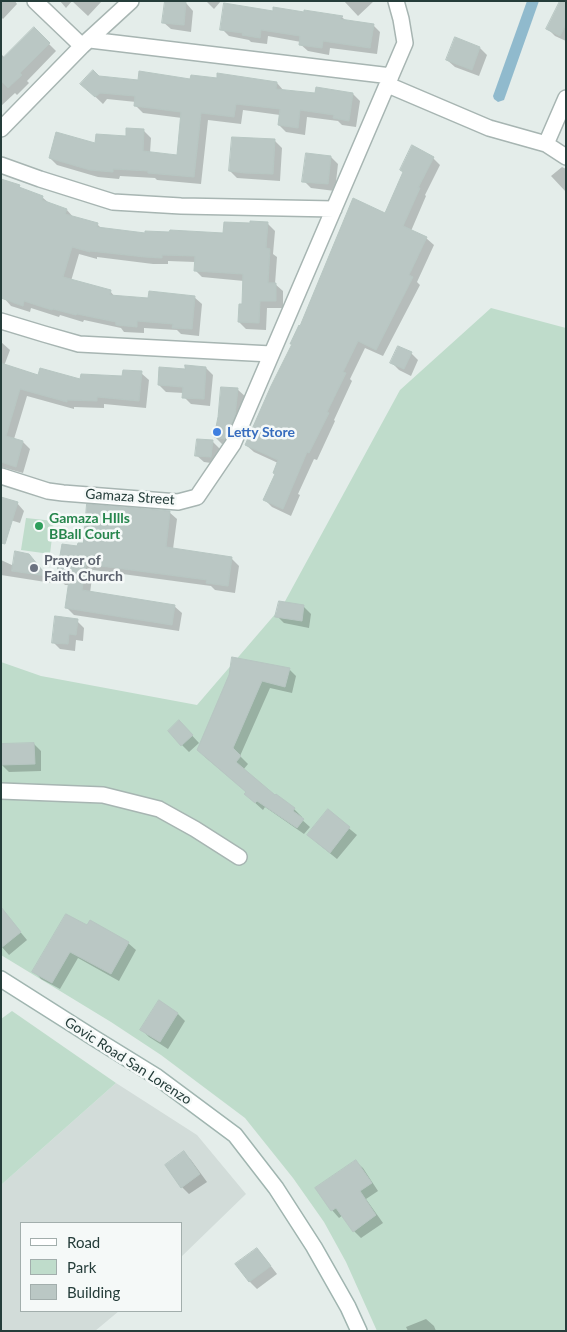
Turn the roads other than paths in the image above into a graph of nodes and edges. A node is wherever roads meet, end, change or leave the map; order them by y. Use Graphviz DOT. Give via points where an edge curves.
graph roads {
  1 [pos="35,1"];
  2 [pos="131,1"];
  3 [pos="396,1"];
  4 [pos="86,43"];
  5 [pos="390,80"];
  6 [pos="566,98"];
  7 [pos="1,129"];
  8 [pos="546,144"];
  9 [pos="566,156"];
  10 [pos="1,165"];
  11 [pos="334,209"];
  12 [pos="1,321"];
  13 [pos="271,354"];
  14 [pos="1,476"];
  15 [pos="1,791"];
  16 [pos="239,857"];
  17 [pos="1,979"];
  18 [pos="359,1331"];
  1 -- 4 [label="street"];
  2 -- 4 [label="street"];
  3 -- 5 [label="street, Gamaza Street" via="405,43"];
  4 -- 5 [label="street"];
  4 -- 7 [label="street"];
  5 -- 8 [label="street" via="489,128"];
  5 -- 11 [label="street, Gamaza Street"];
  6 -- 8 [label="street"];
  8 -- 9 [label="street"];
  10 -- 11 [label="street" via="113,202"];
  11 -- 13 [label="street, Gamaza Street"];
  12 -- 13 [label="street" via="79,344"];
  13 -- 14 [label="street, Gamaza Street" via="233,444 197,497 178,502 48,491"];
  15 -- 16 [label="street" via="103,795 159,809"];
  17 -- 18 [label="street, Govic Road San Lorenzo" via="157,1077 235,1135 276,1188 314,1248"];
}
